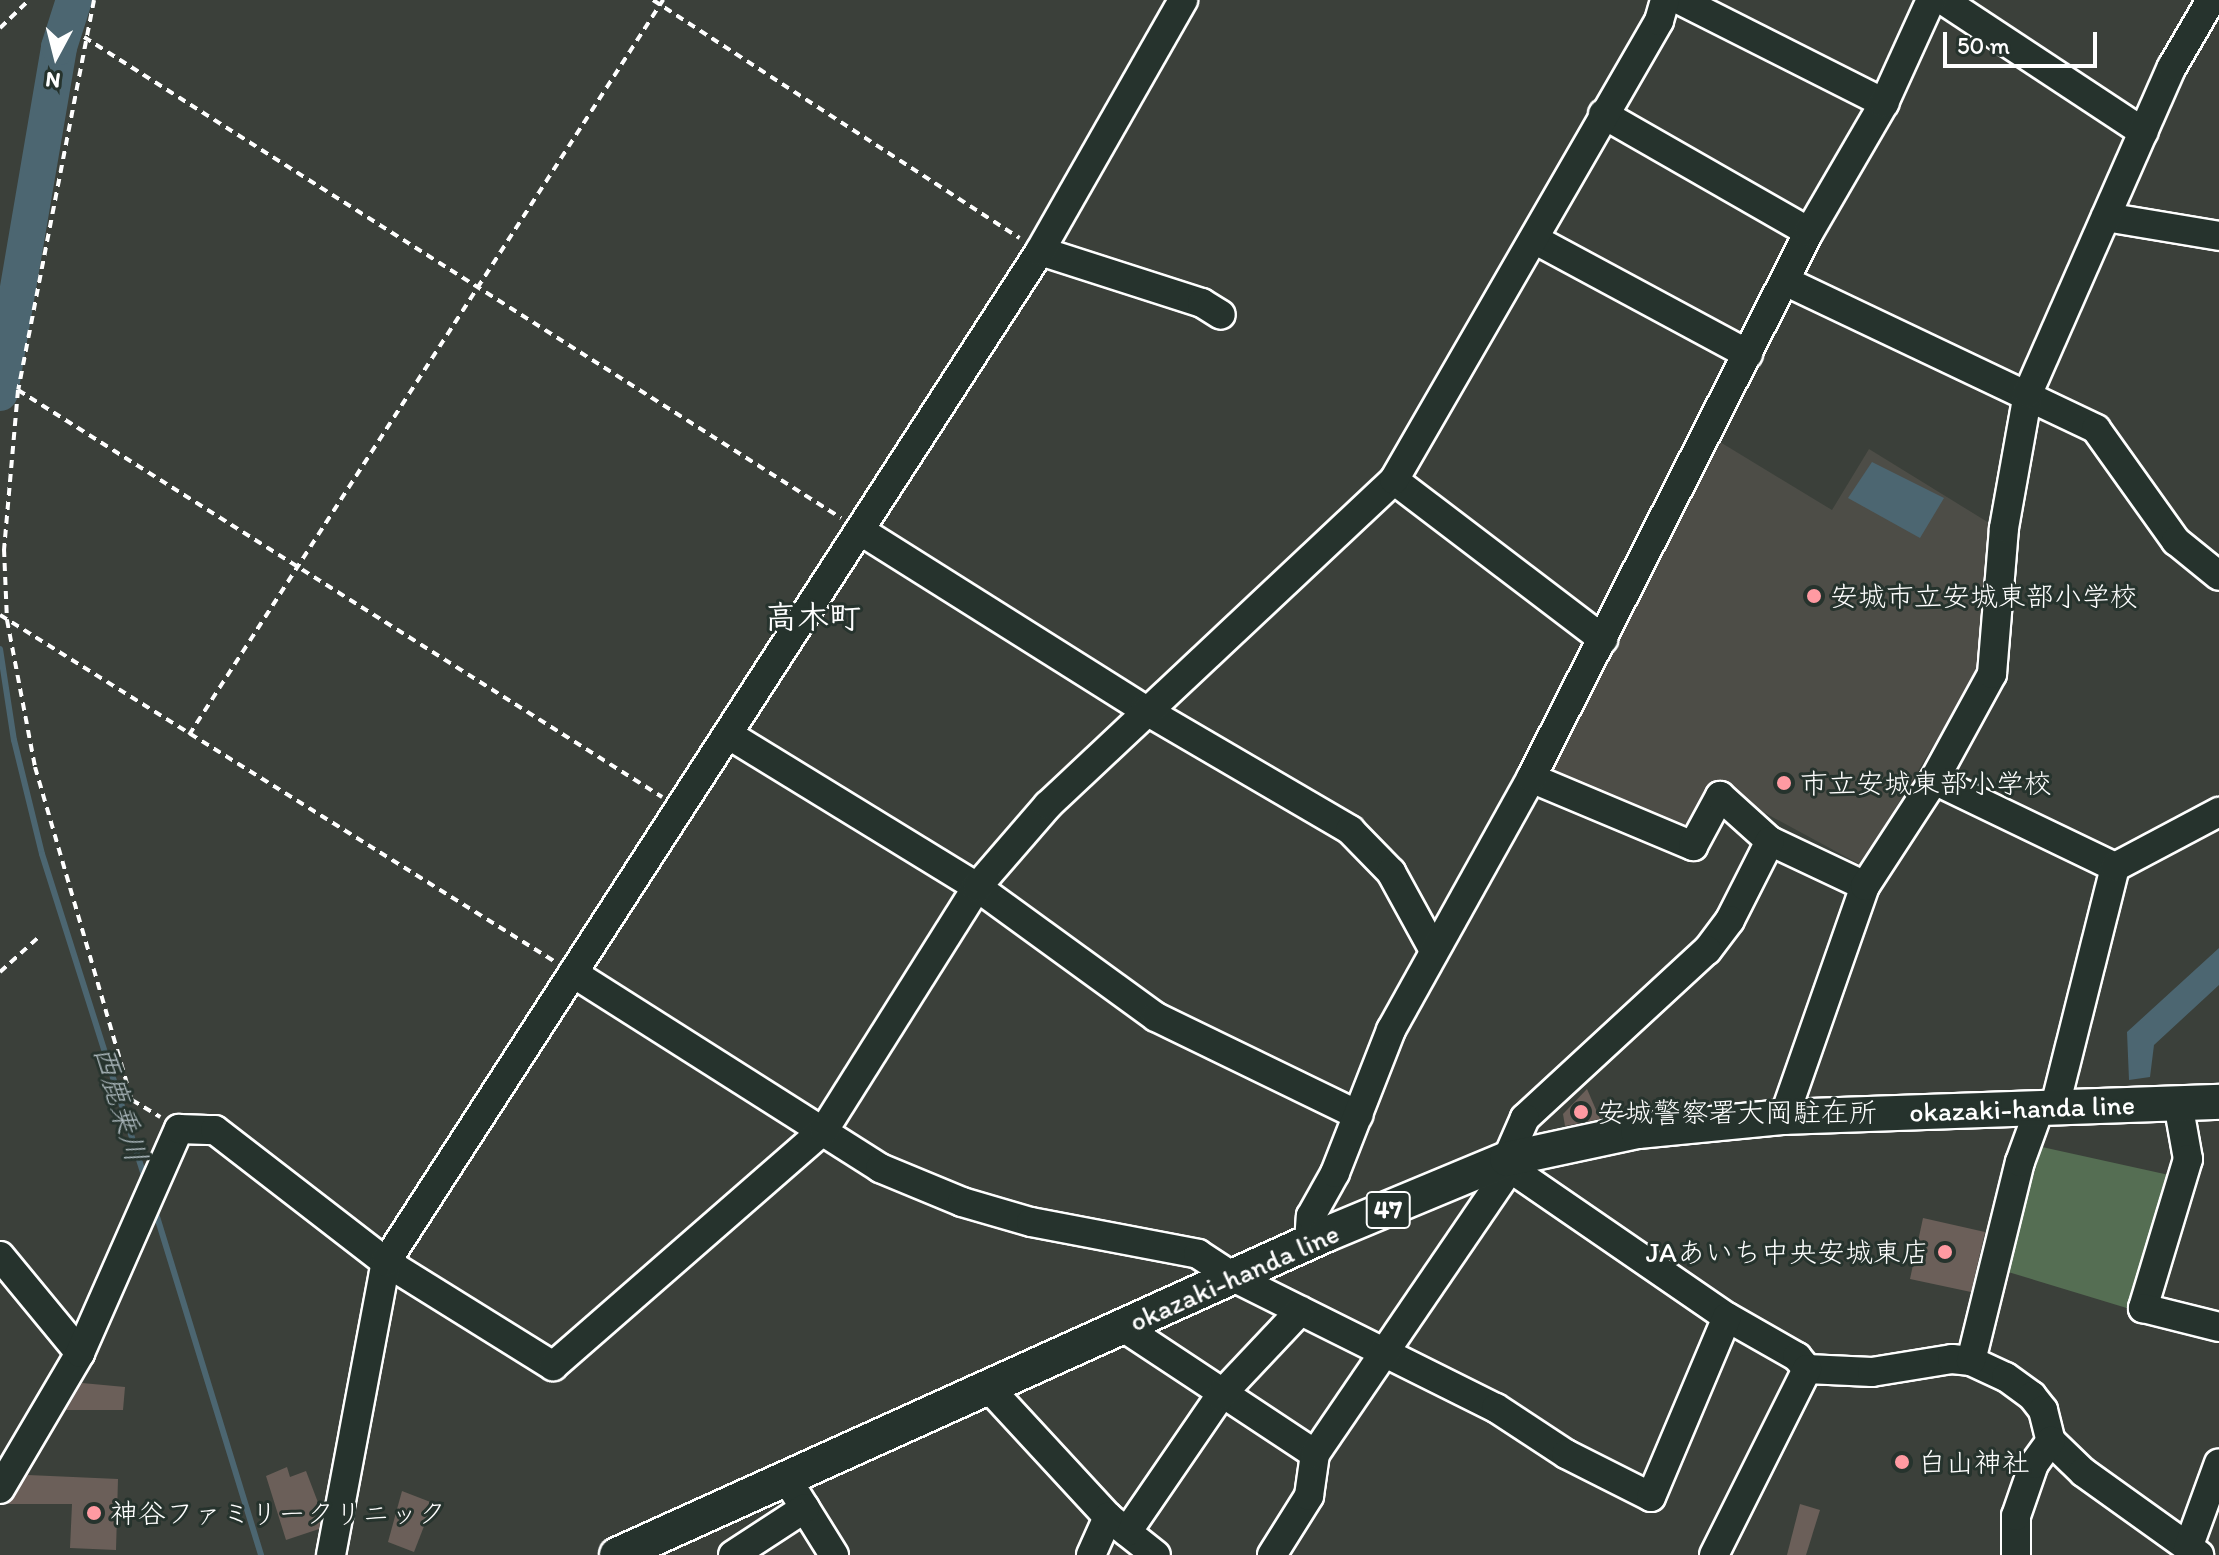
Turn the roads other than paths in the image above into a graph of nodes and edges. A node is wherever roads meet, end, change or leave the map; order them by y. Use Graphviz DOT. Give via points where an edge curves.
graph roads {
  1 [pos="1183,0"];
  2 [pos="1665,0"];
  3 [pos="1680,0"];
  4 [pos="1931,0"];
  5 [pos="1943,0"];
  6 [pos="2211,0"];
  7 [pos="1884,103"];
  8 [pos="1603,114"];
  9 [pos="2143,132"];
  10 [pos="2106,217"];
  11 [pos="1809,232"];
  12 [pos="2219,236"];
  13 [pos="1534,239"];
  14 [pos="1040,251"];
  15 [pos="1785,281"];
  16 [pos="1221,315"];
  17 [pos="1748,354"];
  18 [pos="2028,393"];
  19 [pos="1394,480"];
  20 [pos="861,531"];
  21 [pos="2219,576"];
  22 [pos="1603,639"];
  23 [pos="1145,710"];
  24 [pos="729,735"];
  25 [pos="1531,778"];
  26 [pos="1934,780"];
  27 [pos="2219,812"];
  28 [pos="1770,841"];
  29 [pos="2115,867"];
  30 [pos="1865,886"];
  31 [pos="977,887"];
  32 [pos="1432,947"];
  33 [pos="573,973"];
  34 [pos="2219,1102"];
  35 [pos="2178,1103"];
  36 [pos="2048,1107"];
  37 [pos="1358,1115"];
  38 [pos="1784,1117"];
  39 [pos="824,1130"];
  40 [pos="1509,1163"];
  41 [pos="1309,1242"];
  42 [pos="0,1256"];
  43 [pos="386,1262"];
  44 [pos="1233,1277"];
  45 [pos="1300,1311"];
  46 [pos="1727,1317"];
  47 [pos="1123,1327"];
  48 [pos="2219,1327"];
  49 [pos="80,1353"];
  50 [pos="1384,1355"];
  51 [pos="1971,1361"];
  52 [pos="1807,1369"];
  53 [pos="989,1388"];
  54 [pos="1220,1396"];
  55 [pos="2051,1441"];
  56 [pos="1315,1454"];
  57 [pos="2219,1463"];
  58 [pos="0,1489"];
  59 [pos="796,1494"];
  60 [pos="1118,1524"];
  61 [pos="2193,1551"];
  62 [pos="331,1555"];
  63 [pos="617,1555"];
  64 [pos="733,1555"];
  65 [pos="834,1555"];
  66 [pos="1091,1555"];
  67 [pos="1156,1555"];
  68 [pos="1272,1555"];
  69 [pos="1714,1555"];
  70 [pos="2016,1555"];
  1 -- 14 [label="street"];
  2 -- 8 [label="street" via="1659,21"];
  3 -- 7 [label="street"];
  4 -- 7 [label="street"];
  5 -- 9 [label="street"];
  6 -- 9 [label="street"];
  7 -- 11 [label="street"];
  8 -- 11 [label="street"];
  8 -- 13 [label="street"];
  9 -- 10 [label="street"];
  10 -- 12 [label="street"];
  10 -- 18 [label="street"];
  11 -- 15 [label="street"];
  13 -- 17 [label="street"];
  13 -- 19 [label="street"];
  14 -- 16 [label="street" via="1202,303"];
  14 -- 20 [label="street"];
  15 -- 17 [label="street"];
  15 -- 18 [label="street"];
  17 -- 22 [label="street"];
  18 -- 21 [label="street" via="2096,429 2176,541"];
  18 -- 26 [label="street" via="2004,528 1992,674"];
  19 -- 22 [label="street"];
  19 -- 23 [label="street"];
  20 -- 23 [label="street"];
  20 -- 24 [label="street"];
  22 -- 25 [label="street"];
  23 -- 31 [label="street" via="1048,805"];
  23 -- 32 [label="street" via="1350,830 1391,872"];
  24 -- 31 [label="street"];
  24 -- 33 [label="street"];
  25 -- 28 [label="street" via="1693,846 1720,796"];
  25 -- 32 [label="street"];
  26 -- 29 [label="street"];
  26 -- 30 [label="street"];
  27 -- 29 [label="street"];
  28 -- 30 [label="street"];
  28 -- 40 [label="street" via="1730,920 1707,950 1525,1118"];
  29 -- 36 [label="street"];
  30 -- 38 [label="street"];
  31 -- 37 [label="street" via="1156,1017"];
  31 -- 39 [label="street"];
  32 -- 37 [label="street" via="1391,1030"];
  33 -- 39 [label="street"];
  33 -- 43 [label="street"];
  34 -- 35 [label="main road, okazaki-handa line / 47"];
  35 -- 36 [label="main road, okazaki-handa line / 47"];
  35 -- 48 [label="street" via="2188,1159 2143,1308"];
  36 -- 38 [label="main road, okazaki-handa line / 47"];
  36 -- 51 [label="street" via="2020,1162"];
  37 -- 41 [label="street" via="1311,1216"];
  38 -- 40 [label="main road, okazaki-handa line / 47" via="1638,1131"];
  39 -- 43 [label="street" via="553,1366"];
  39 -- 44 [label="street" via="880,1168 962,1202 1031,1222 1198,1254"];
  40 -- 41 [label="main road, okazaki-handa line / 47"];
  40 -- 46 [label="street"];
  40 -- 50 [label="street"];
  41 -- 44 [label="main road, okazaki-handa line / 47"];
  42 -- 49 [label="street"];
  43 -- 49 [label="street" via="215,1130 179,1129"];
  43 -- 62 [label="street"];
  44 -- 45 [label="street"];
  44 -- 47 [label="main road, okazaki-handa line / 47"];
  45 -- 50 [label="street"];
  45 -- 54 [label="street"];
  46 -- 50 [label="street" via="1651,1497 1566,1454 1496,1408"];
  46 -- 52 [label="street" via="1797,1357"];
  47 -- 53 [label="main road, okazaki-handa line / 47"];
  47 -- 54 [label="street"];
  49 -- 58 [label="street"];
  50 -- 56 [label="street"];
  51 -- 52 [label="street" via="1872,1372"];
  51 -- 55 [label="street" via="2032,1396 2043,1410"];
  52 -- 69 [label="street"];
  53 -- 59 [label="main road, okazaki-handa line / 47"];
  53 -- 60 [label="street"];
  54 -- 56 [label="street"];
  54 -- 60 [label="street"];
  55 -- 61 [label="street" via="2083,1472"];
  55 -- 70 [label="street" via="2034,1464 2016,1516"];
  56 -- 68 [label="street" via="1309,1496"];
  57 -- 61 [label="street"];
  59 -- 63 [label="main road, okazaki-handa line / 47"];
  59 -- 64 [label="street"];
  59 -- 65 [label="street"];
  60 -- 66 [label="street"];
  60 -- 67 [label="street"];
}
